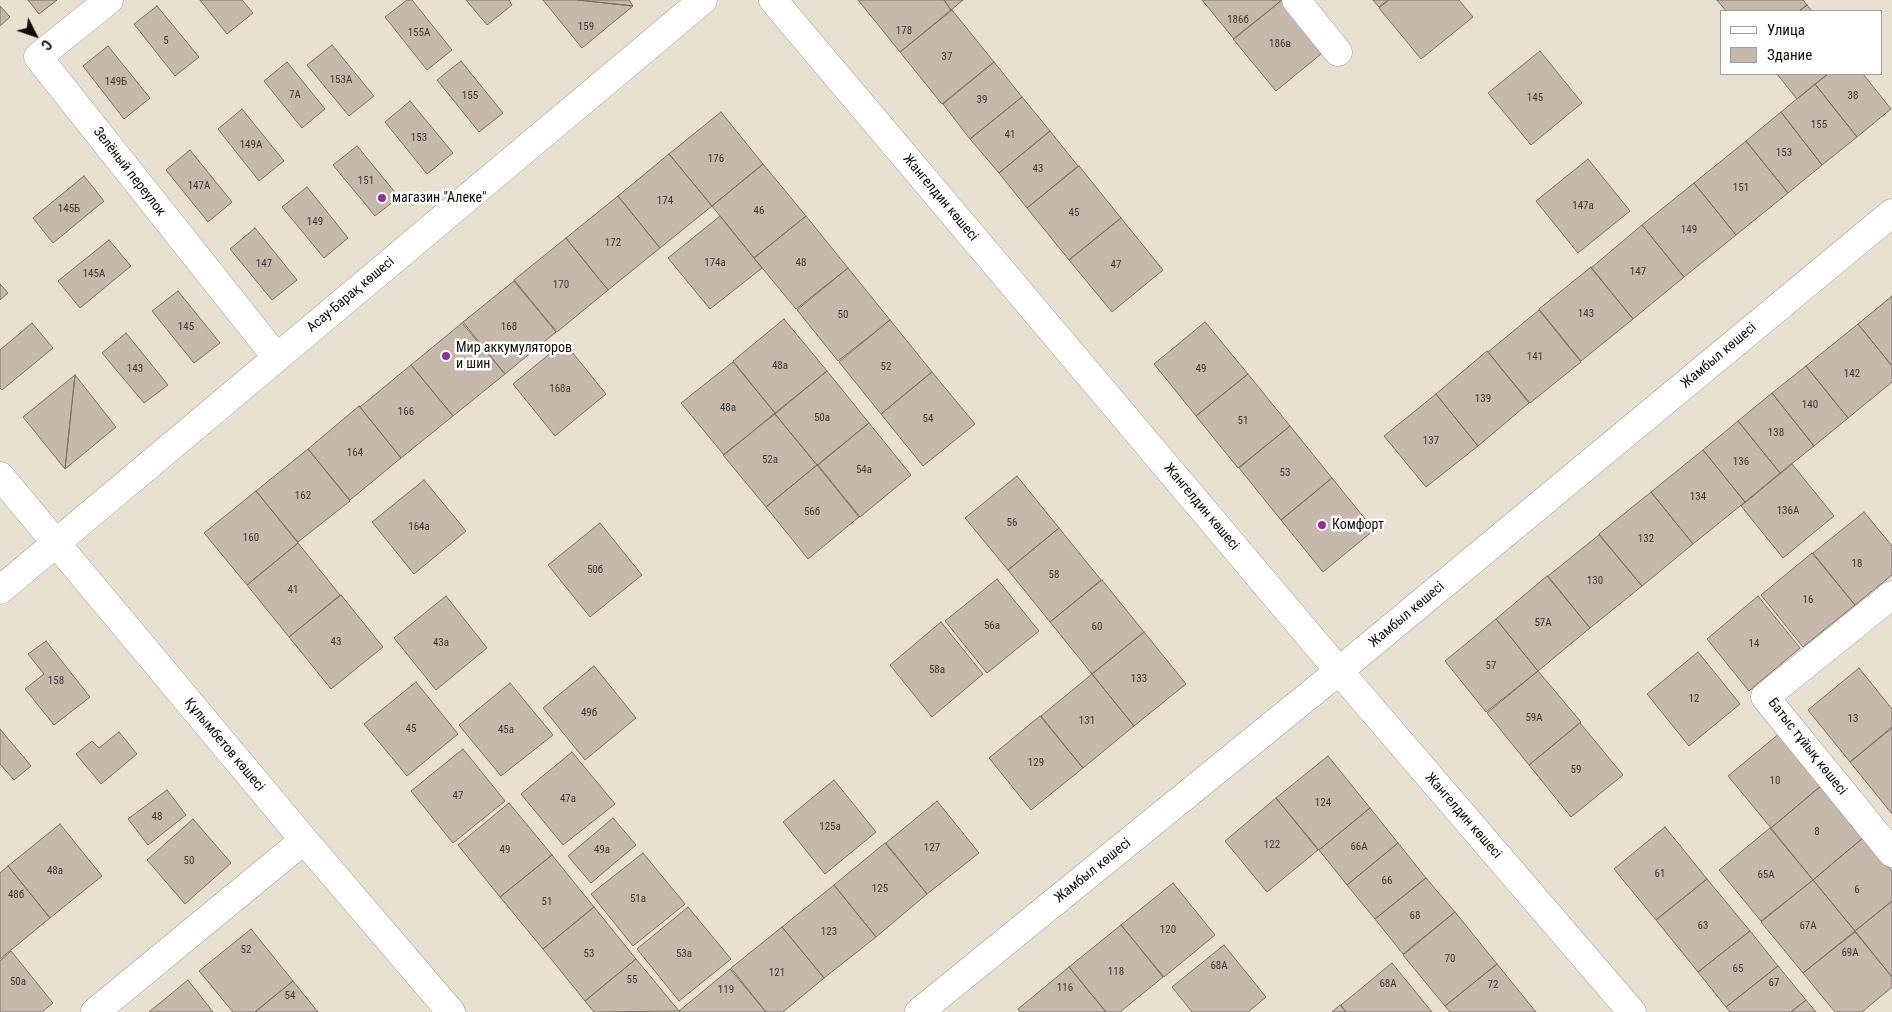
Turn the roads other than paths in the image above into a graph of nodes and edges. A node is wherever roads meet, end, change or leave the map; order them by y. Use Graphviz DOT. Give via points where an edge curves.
graph roads {
  1 [pos="109,0"];
  2 [pos="703,0"];
  3 [pos="772,0"];
  4 [pos="1296,0"];
  5 [pos="1338,52"];
  6 [pos="1892,213"];
  7 [pos="276,358"];
  8 [pos="0,476"];
  9 [pos="56,544"];
  10 [pos="0,590"];
  11 [pos="1892,595"];
  12 [pos="1339,671"];
  13 [pos="304,840"];
  14 [pos="1892,852"];
  15 [pos="95,1012"];
  16 [pos="450,1012"];
  17 [pos="919,1012"];
  18 [pos="1632,1012"];
  1 -- 7 [label="street, Зелёный переулок" via="38,57"];
  2 -- 7 [label="street, Асау-Барақ көшесі"];
  3 -- 12 [label="street, Жангелдин көшесі"];
  4 -- 5 [label="street"];
  6 -- 12 [label="street, Жамбыл көшесі"];
  7 -- 9 [label="street, Асау-Барақ көшесі"];
  8 -- 9 [label="street, Құлымбетов көшесі"];
  9 -- 10 [label="street, Асау-Барақ көшесі"];
  9 -- 13 [label="street, Құлымбетов көшесі"];
  11 -- 14 [label="street, Батыс тұйық көшесі" via="1765,697"];
  12 -- 17 [label="street, Жамбыл көшесі"];
  12 -- 18 [label="street, Жангелдин көшесі"];
  13 -- 15 [label="street"];
  13 -- 16 [label="street, Құлымбетов көшесі"];
}
